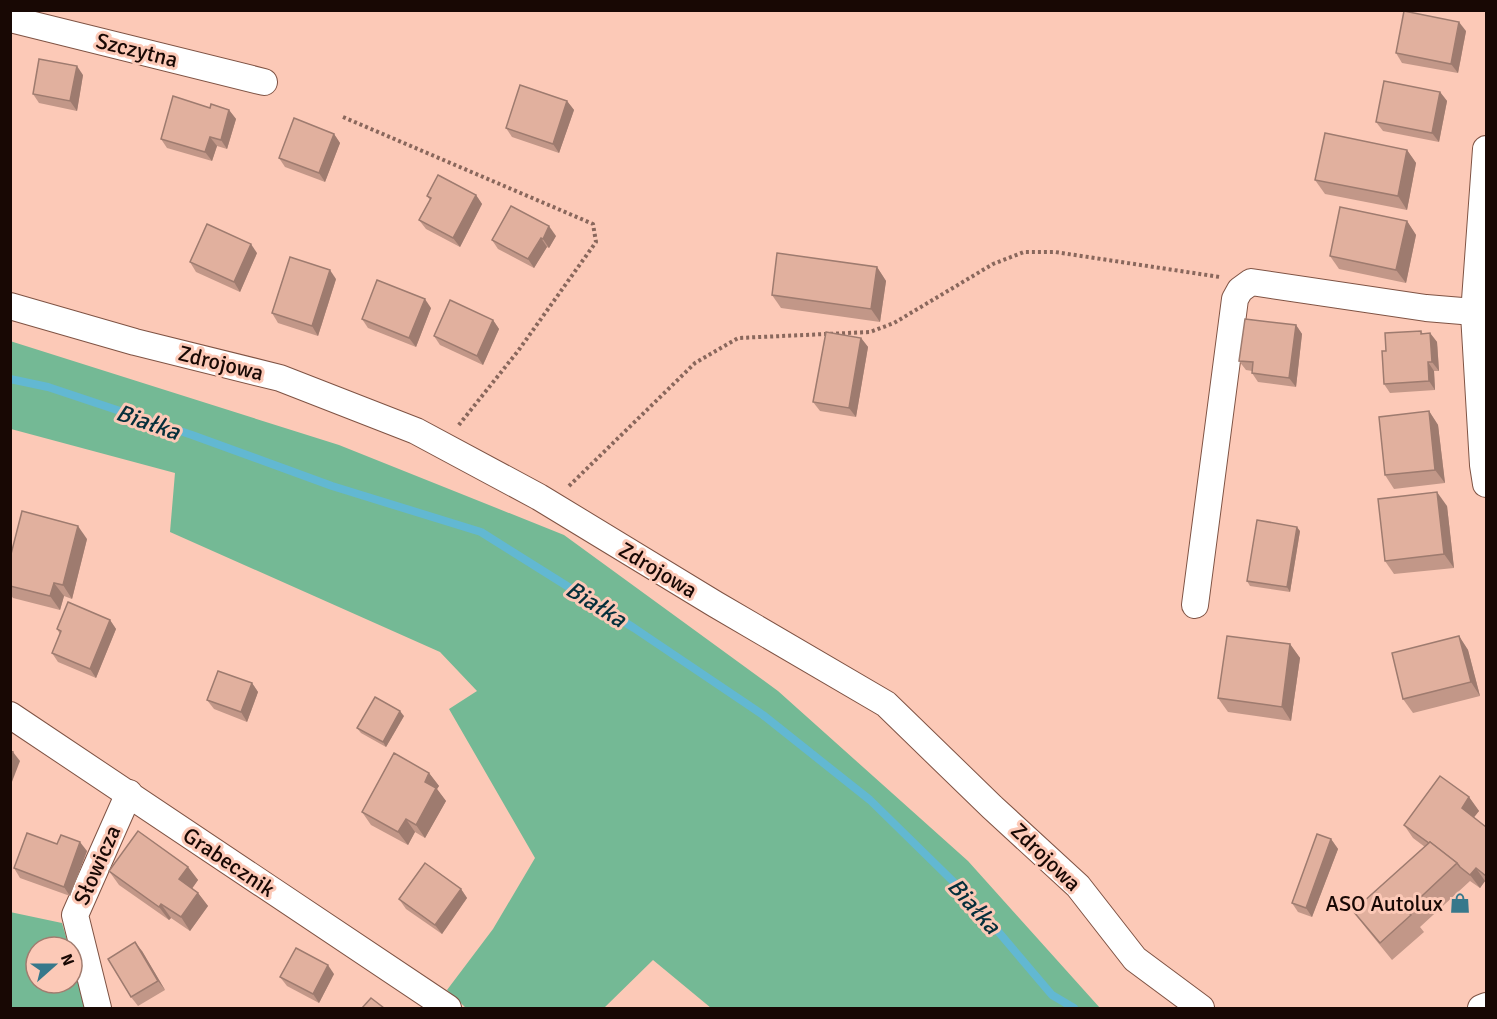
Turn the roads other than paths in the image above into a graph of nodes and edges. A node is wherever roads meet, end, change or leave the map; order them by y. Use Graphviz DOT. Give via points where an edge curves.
graph roads {
  1 [pos="10,19"];
  2 [pos="264,82"];
  3 [pos="1486,149"];
  4 [pos="10,306"];
  5 [pos="1480,313"];
  6 [pos="1486,484"];
  7 [pos="1195,604"];
  8 [pos="10,716"];
  9 [pos="129,793"];
  10 [pos="1486,1006"];
  11 [pos="98,1008"];
  12 [pos="448,1008"];
  13 [pos="1201,1008"];
  14 [pos="1481,1008"];
  1 -- 2 [label="street, Szczytna"];
  3 -- 5 [label="street"];
  4 -- 13 [label="street, Zdrojowa" via="280,378 416,431 550,505 886,704 1078,886 1135,959"];
  5 -- 6 [label="street"];
  5 -- 7 [label="street" via="1251,282 1240,290 1235,298"];
  8 -- 9 [label="street, Grabecznik"];
  9 -- 11 [label="street, Słowicza" via="75,915"];
  9 -- 12 [label="street, Grabecznik"];
  10 -- 14 [label="street"];
}
